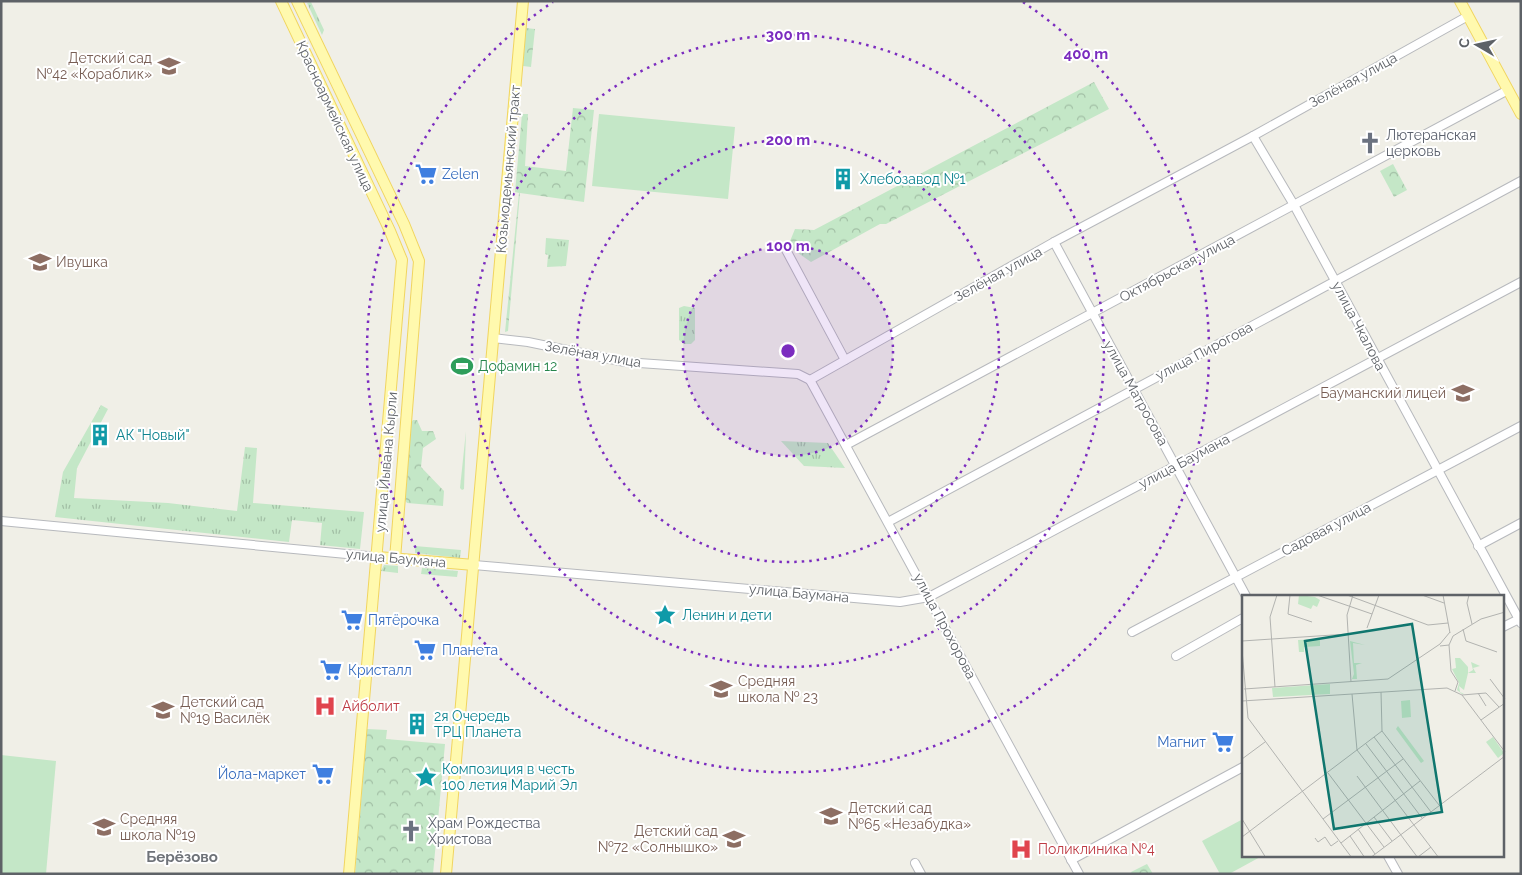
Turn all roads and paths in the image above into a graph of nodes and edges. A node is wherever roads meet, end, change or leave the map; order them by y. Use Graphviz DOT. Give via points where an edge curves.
graph roads {
  1 [pos="281,1"];
  2 [pos="297,1"];
  3 [pos="523,1"];
  4 [pos="1460,1"];
  5 [pos="1468,16"];
  6 [pos="320,48"];
  7 [pos="306,55"];
  8 [pos="338,86"];
  9 [pos="1508,90"];
  10 [pos="324,92"];
  11 [pos="1521,114"];
  12 [pos="1253,136"];
  13 [pos="1521,181"];
  14 [pos="1294,204"];
  15 [pos="404,224"];
  16 [pos="390,231"];
  17 [pos="1054,242"];
  18 [pos="785,248"];
  19 [pos="1334,281"];
  20 [pos="1521,282"];
  21 [pos="1092,313"];
  22 [pos="493,338"];
  23 [pos="1376,359"];
  24 [pos="845,360"];
  25 [pos="810,380"];
  26 [pos="1134,389"];
  27 [pos="389,421"];
  28 [pos="406,422"];
  29 [pos="1521,426"];
  30 [pos="846,445"];
  31 [pos="1176,466"];
  32 [pos="1437,469"];
  33 [pos="1,521"];
  34 [pos="888,522"];
  35 [pos="1521,523"];
  36 [pos="1478,546"];
  37 [pos="378,557"];
  38 [pos="395,558"];
  39 [pos="474,565"];
  40 [pos="1236,577"];
  41 [pos="1245,595"];
  42 [pos="929,597"];
  43 [pos="1242,619"];
  44 [pos="1520,620"];
  45 [pos="1504,627"];
  46 [pos="1132,632"];
  47 [pos="1176,656"];
  48 [pos="1242,768"];
  49 [pos="1389,858"];
  50 [pos="1071,860"];
  51 [pos="915,864"];
  52 [pos="349,874"];
  53 [pos="446,874"];
  54 [pos="921,874"];
  55 [pos="1079,874"];
  56 [pos="1398,874"];
  1 -- 7 [label="main road, Красноармейская улица"];
  2 -- 6 [label="main road, Красноармейская улица"];
  3 -- 22 [label="main road, Козьмодемьянский тракт"];
  4 -- 5 [label="main road"];
  5 -- 9 [label="main road"];
  5 -- 12 [label="street, Зелёная улица"];
  6 -- 7 [label="main road"];
  6 -- 8 [label="main road, Красноармейская улица"];
  7 -- 10 [label="main road, Красноармейская улица"];
  8 -- 10 [label="main road"];
  8 -- 15 [label="main road, Красноармейская улица"];
  9 -- 11 [label="main road"];
  9 -- 14 [label="street, Октябрьская улица"];
  10 -- 16 [label="main road, Красноармейская улица"];
  12 -- 14 [label="street, улица Чкалова"];
  12 -- 17 [label="street, Зелёная улица"];
  13 -- 19 [label="street, улица Пирогова"];
  14 -- 19 [label="street, улица Чкалова"];
  14 -- 21 [label="street, Октябрьская улица"];
  15 -- 16 [label="main road"];
  15 -- 28 [label="main road, улица Йывана Кырли" via="419,267"];
  16 -- 27 [label="main road, улица Йывана Кырли" via="400,252 402,266"];
  17 -- 21 [label="street, улица Матросова"];
  17 -- 24 [label="street, Зелёная улица"];
  18 -- 24 [label="street"];
  19 -- 23 [label="street, улица Чкалова"];
  19 -- 26 [label="street, улица Пирогова"];
  20 -- 23 [label="street, улица Баумана"];
  21 -- 26 [label="street, улица Матросова"];
  21 -- 30 [label="street, Октябрьская улица"];
  22 -- 25 [label="street, Зелёная улица" via="625,362 798,374"];
  22 -- 39 [label="main road"];
  23 -- 31 [label="street, улица Баумана"];
  23 -- 32 [label="street, улица Чкалова"];
  24 -- 25 [label="street, Зелёная улица"];
  25 -- 30 [label="street, улица Прохорова"];
  26 -- 31 [label="street, улица Матросова"];
  26 -- 34 [label="street, улица Пирогова"];
  27 -- 28 [label="main road"];
  27 -- 37 [label="main road, улица Йывана Кырли"];
  28 -- 38 [label="main road, улица Йывана Кырли"];
  29 -- 32 [label="street, Садовая улица"];
  30 -- 34 [label="street, улица Прохорова"];
  31 -- 40 [label="street, улица Матросова"];
  31 -- 42 [label="street, улица Баумана"];
  32 -- 36 [label="street, улица Чкалова"];
  32 -- 40 [label="street, Садовая улица"];
  33 -- 37 [label="street, улица Баумана"];
  34 -- 42 [label="street, улица Прохорова"];
  35 -- 36 [label="street"];
  36 -- 44 [label="street, улица Чкалова"];
  37 -- 38 [label="main road, улица Баумана"];
  37 -- 52 [label="main road, улица Йывана Кырли"];
  38 -- 39 [label="main road, улица Баумана"];
  39 -- 42 [label="street, улица Баумана" via="900,602"];
  39 -- 53 [label="main road"];
  40 -- 41 [label="street, улица Матросова"];
  40 -- 46 [label="street, Садовая улица"];
  42 -- 50 [label="street, улица Прохорова"];
  43 -- 47 [label="street"];
  44 -- 45 [label="street"];
  48 -- 50 [label="street"];
  49 -- 56 [label="street"];
  50 -- 55 [label="street, улица Прохорова"];
  51 -- 54 [label="street"];
}
